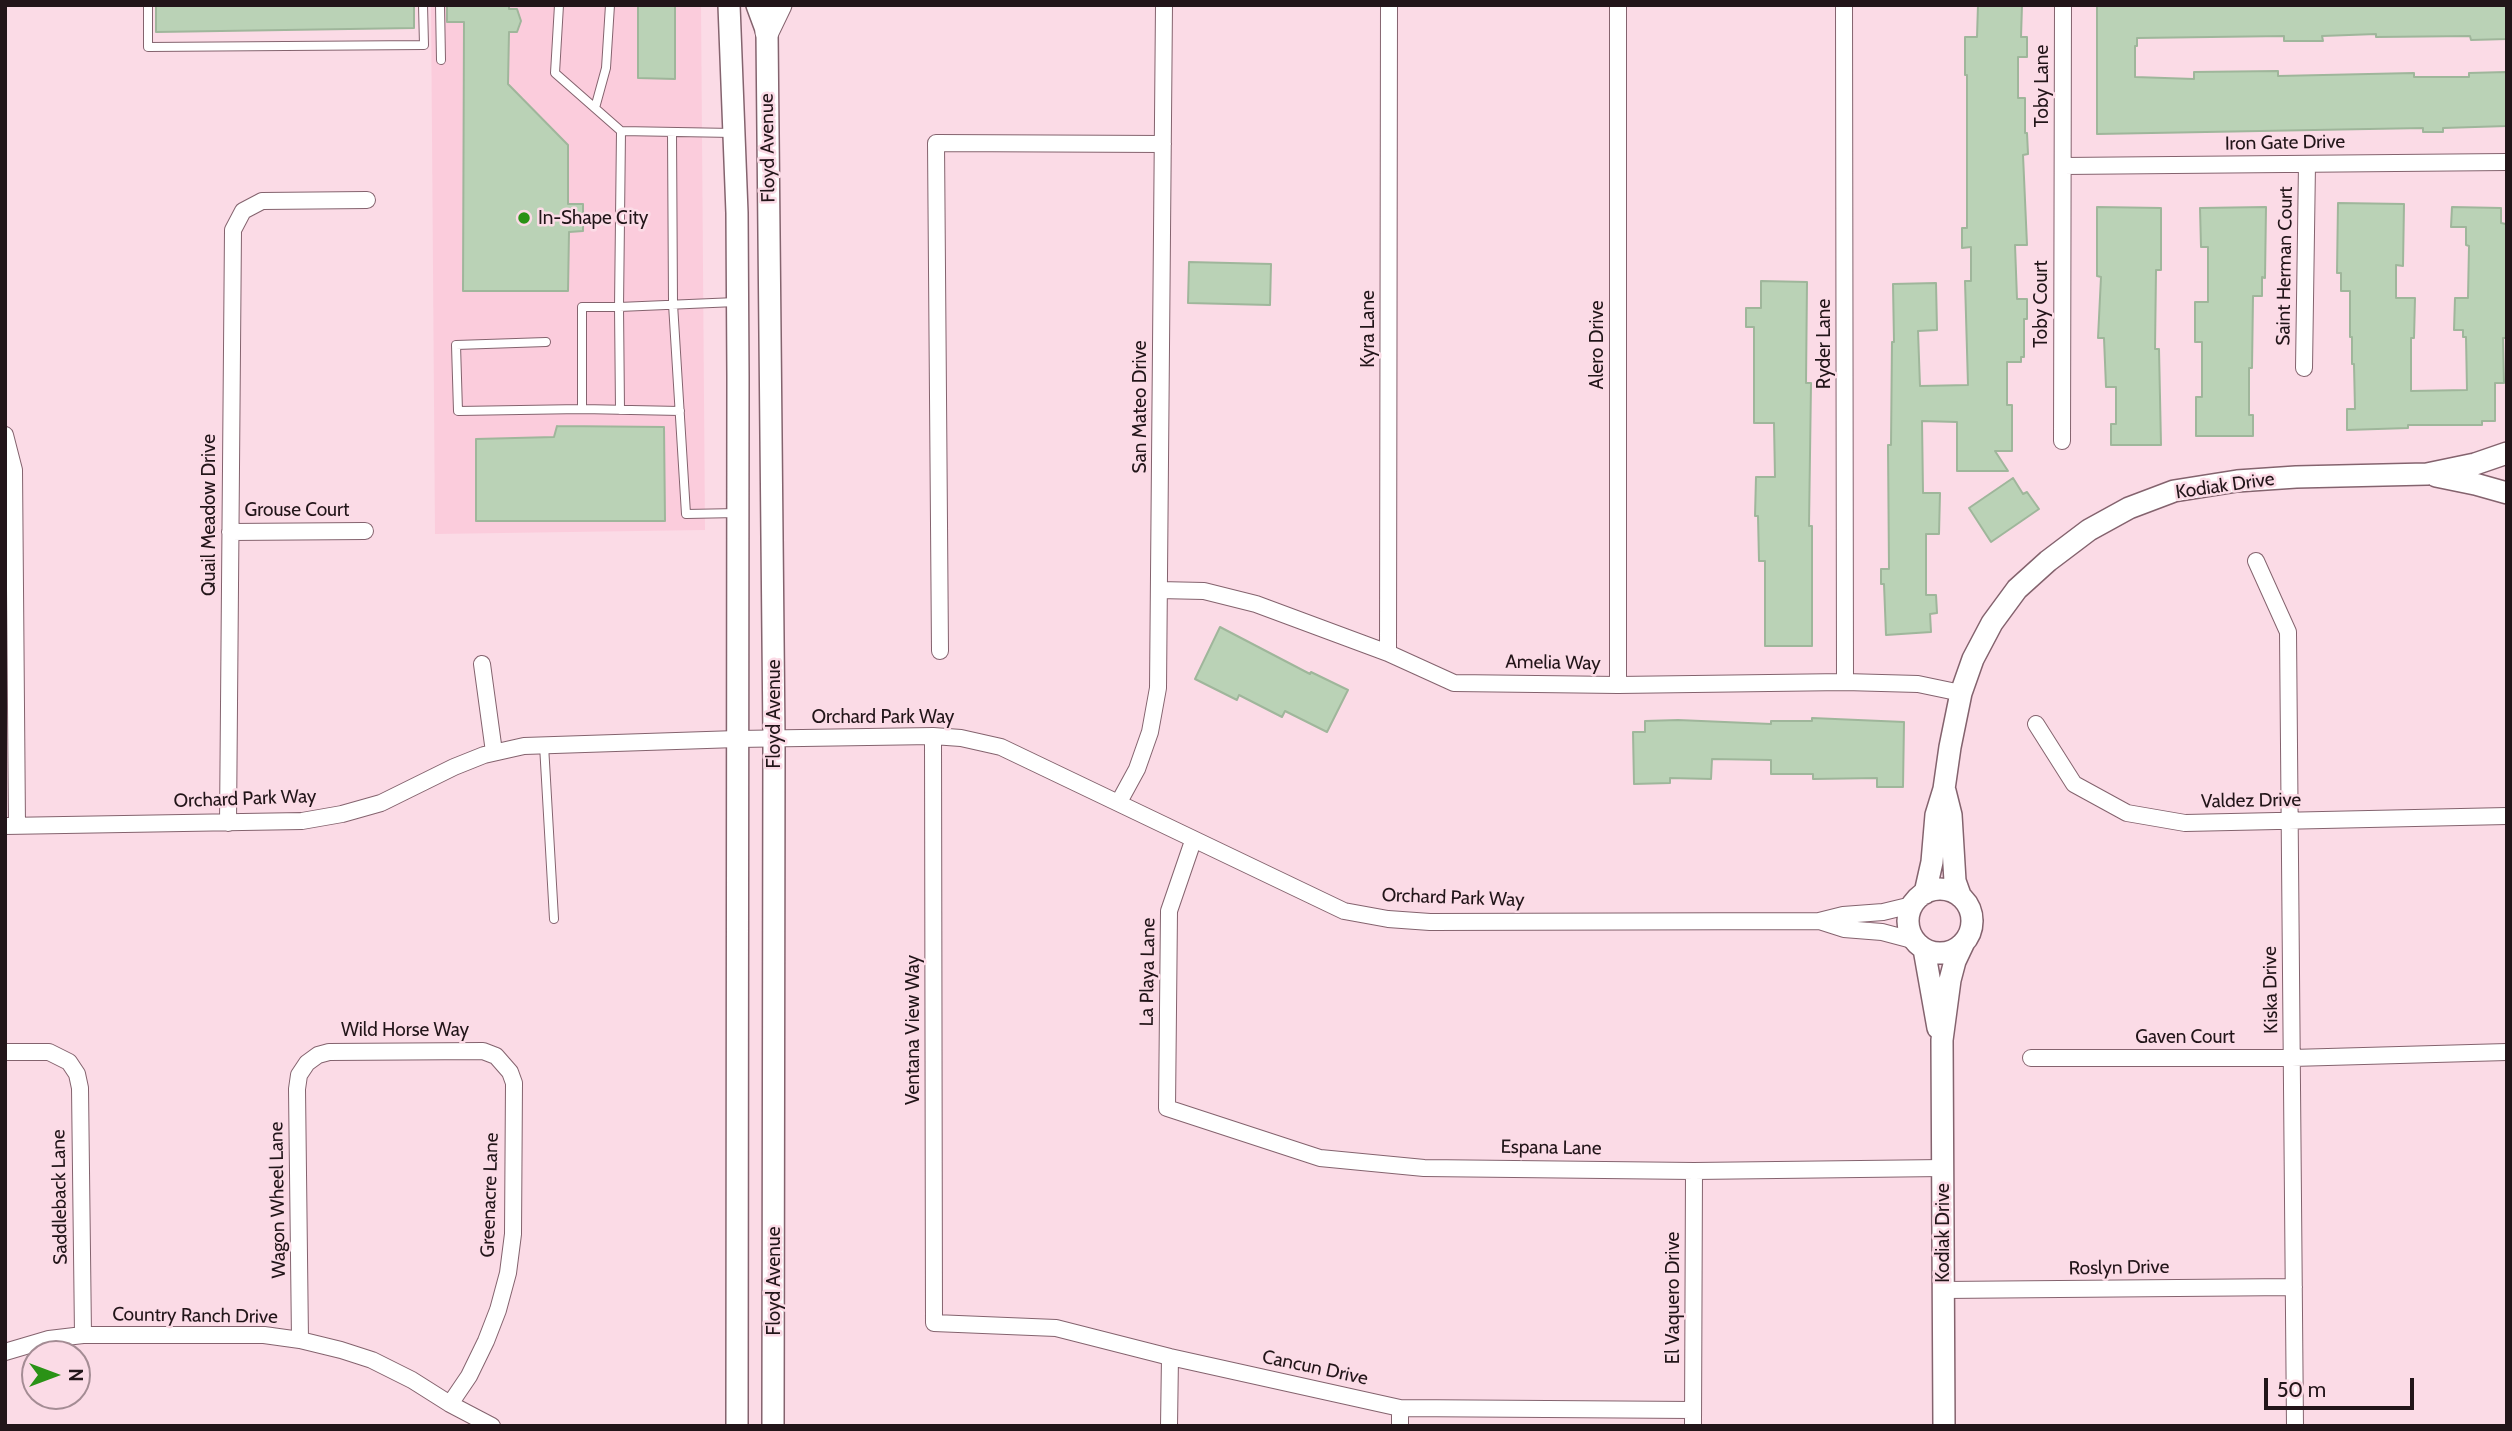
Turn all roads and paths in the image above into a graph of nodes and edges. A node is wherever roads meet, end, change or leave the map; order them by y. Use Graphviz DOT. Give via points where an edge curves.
graph roads {
  1 [pos="148,5"];
  2 [pos="423,5"];
  3 [pos="440,5"];
  4 [pos="559,5"];
  5 [pos="610,5"];
  6 [pos="729,5"];
  7 [pos="757,5"];
  8 [pos="780,5"];
  9 [pos="1164,5"];
  10 [pos="1389,5"];
  11 [pos="1618,5"];
  12 [pos="1844,5"];
  13 [pos="2063,5"];
  14 [pos="767,32"];
  15 [pos="441,60"];
  16 [pos="595,108"];
  17 [pos="621,131"];
  18 [pos="671,132"];
  19 [pos="733,134"];
  20 [pos="1163,144"];
  21 [pos="2507,162"];
  22 [pos="2307,164"];
  23 [pos="2063,166"];
  24 [pos="367,200"];
  25 [pos="737,302"];
  26 [pos="673,304"];
  27 [pos="619,307"];
  28 [pos="546,342"];
  29 [pos="2304,368"];
  30 [pos="582,409"];
  31 [pos="620,410"];
  32 [pos="680,411"];
  33 [pos="5,435"];
  34 [pos="2062,441"];
  35 [pos="2507,456"];
  36 [pos="2427,474"];
  37 [pos="2507,492"];
  38 [pos="738,513"];
  39 [pos="365,531"];
  40 [pos="230,532"];
  41 [pos="2256,561"];
  42 [pos="1159,590"];
  43 [pos="940,651"];
  44 [pos="1388,653"];
  45 [pos="482,664"];
  46 [pos="1845,682"];
  47 [pos="1618,685"];
  48 [pos="1961,693"];
  49 [pos="2036,724"];
  50 [pos="933,736"];
  51 [pos="774,738"];
  52 [pos="737,739"];
  53 [pos="544,745"];
  54 [pos="495,752"];
  55 [pos="1944,789"];
  56 [pos="1119,802"];
  57 [pos="2507,817"];
  58 [pos="2290,821"];
  59 [pos="228,823"];
  60 [pos="11,826"];
  61 [pos="1193,841"];
  62 [pos="1960,895"];
  63 [pos="1918,899"];
  64 [pos="554,919"];
  65 [pos="1819,921"];
  66 [pos="1964,942"];
  67 [pos="1920,945"];
  68 [pos="1942,1040"];
  69 [pos="5,1052"];
  70 [pos="2507,1052"];
  71 [pos="2031,1058"];
  72 [pos="2292,1058"];
  73 [pos="503,1061"];
  74 [pos="307,1063"];
  75 [pos="1167,1108"];
  76 [pos="1943,1168"];
  77 [pos="1695,1171"];
  78 [pos="2294,1287"];
  79 [pos="1943,1290"];
  80 [pos="934,1323"];
  81 [pos="83,1335"];
  82 [pos="300,1340"];
  83 [pos="5,1352"];
  84 [pos="1170,1357"];
  85 [pos="450,1404"];
  86 [pos="1400,1408"];
  87 [pos="1693,1418"];
  88 [pos="492,1426"];
  89 [pos="737,1426"];
  90 [pos="774,1426"];
  91 [pos="1169,1426"];
  92 [pos="1400,1426"];
  93 [pos="1944,1426"];
  94 [pos="2295,1426"];
  1 -- 2 [label="lane" via="148,47 424,45"];
  3 -- 15 [label="lane"];
  4 -- 16 [label="lane" via="555,73"];
  5 -- 16 [label="lane" via="606,68"];
  6 -- 19 [label="street, Floyd Avenue"];
  7 -- 14 [label="street, Floyd Avenue"];
  8 -- 14 [label="main road"];
  9 -- 20 [label="street, San Mateo Drive"];
  10 -- 44 [label="street, Kyra Lane"];
  11 -- 47 [label="street, Alero Drive"];
  12 -- 46 [label="street, Ryder Lane"];
  13 -- 23 [label="street, Toby Lane"];
  14 -- 51 [label="street, Floyd Avenue"];
  16 -- 17 [label="lane"];
  17 -- 18 [label="lane"];
  17 -- 27 [label="lane"];
  18 -- 19 [label="lane"];
  18 -- 26 [label="lane"];
  19 -- 25 [label="street, Floyd Avenue"];
  20 -- 42 [label="street, San Mateo Drive"];
  20 -- 43 [label="street" via="936,143"];
  21 -- 22 [label="street, Iron Gate Drive"];
  22 -- 23 [label="street, Iron Gate Drive"];
  22 -- 29 [label="street, Saint Herman Court"];
  23 -- 34 [label="street, Toby Court"];
  24 -- 40 [label="street, Quail Meadow Drive" via="262,201 243,211 233,230"];
  25 -- 26 [label="lane"];
  25 -- 38 [label="street, Floyd Avenue"];
  26 -- 27 [label="lane"];
  26 -- 32 [label="lane"];
  27 -- 30 [label="lane" via="582,307"];
  27 -- 31 [label="lane"];
  28 -- 30 [label="lane" via="456,345 458,411"];
  30 -- 31 [label="lane"];
  31 -- 32 [label="lane"];
  32 -- 38 [label="lane" via="686,514"];
  33 -- 60 [label="street" via="14,470"];
  35 -- 36 [label="street, Kodiak Drive"];
  35 -- 37 [label="street" via="2502,477"];
  36 -- 37 [label="street, Kodiak Drive"];
  36 -- 48 [label="street, Kodiak Drive" via="2237,481 2174,491 2129,508 2089,530 2017,589 1973,659"];
  38 -- 52 [label="street, Floyd Avenue"];
  39 -- 40 [label="street, Grouse Court"];
  40 -- 59 [label="street, Quail Meadow Drive"];
  41 -- 58 [label="street, Kiska Drive" via="2288,632"];
  42 -- 44 [label="street, Amelia Way" via="1204,591 1255,604"];
  42 -- 56 [label="street, San Mateo Drive" via="1158,688 1150,732"];
  44 -- 47 [label="street, Amelia Way" via="1454,682"];
  45 -- 54 [label="street"];
  46 -- 47 [label="street, Amelia Way"];
  46 -- 48 [label="street, Amelia Way" via="1918,684"];
  48 -- 55 [label="street, Kodiak Drive"];
  49 -- 58 [label="street, Valdez Drive" via="2074,784 2127,813 2185,823"];
  50 -- 51 [label="street, Orchard Park Way"];
  50 -- 56 [label="street, Orchard Park Way" via="1001,747"];
  50 -- 80 [label="street, Ventana View Way"];
  51 -- 52 [label="street, Orchard Park Way"];
  51 -- 90 [label="street, Floyd Avenue"];
  52 -- 53 [label="street, Orchard Park Way"];
  52 -- 89 [label="street, Floyd Avenue"];
  53 -- 54 [label="street, Orchard Park Way"];
  53 -- 64 [label="lane"];
  54 -- 59 [label="street, Orchard Park Way" via="381,803 342,814 302,821"];
  55 -- 62 [label="street, Kodiak Drive"];
  55 -- 63 [label="street, Kodiak Drive" via="1936,815 1932,862"];
  56 -- 61 [label="street, Orchard Park Way"];
  57 -- 58 [label="street, Valdez Drive"];
  58 -- 72 [label="street, Kiska Drive"];
  59 -- 60 [label="street, Orchard Park Way"];
  61 -- 65 [label="street, Orchard Park Way" via="1344,911 1388,919"];
  61 -- 75 [label="street, La Playa Lane" via="1169,911"];
  62 -- 63 [label="street" via="1941,889"];
  62 -- 66 [label="street" via="1972,922"];
  63 -- 65 [label="street, Orchard Park Way" via="1883,912"];
  63 -- 67 [label="street" via="1908,921"];
  65 -- 67 [label="street, Orchard Park Way" via="1844,929 1882,932"];
  66 -- 67 [label="street" via="1945,952"];
  66 -- 68 [label="street, Kodiak Drive" via="1950,980"];
  67 -- 68 [label="street, Kodiak Drive"];
  68 -- 76 [label="street, Kodiak Drive"];
  69 -- 81 [label="street, Saddleback Lane" via="49,1052 69,1062 77,1074"];
  70 -- 72 [label="street, Gaven Court"];
  71 -- 72 [label="street, Gaven Court"];
  72 -- 78 [label="street, Kiska Drive"];
  73 -- 74 [label="street, Wild Horse Way" via="483,1051 329,1052"];
  73 -- 85 [label="street, Greenacre Lane" via="513,1083 513,1234 508,1273 486,1341"];
  74 -- 82 [label="street, Wagon Wheel Lane" via="297,1088"];
  75 -- 77 [label="street, Espana Lane" via="1320,1158 1424,1168"];
  76 -- 77 [label="street, Espana Lane"];
  76 -- 79 [label="street, Kodiak Drive"];
  77 -- 87 [label="street, El Vaquero Drive"];
  78 -- 79 [label="street, Roslyn Drive"];
  78 -- 94 [label="street, Kiska Drive"];
  79 -- 93 [label="street, Kodiak Drive"];
  80 -- 84 [label="street, Cancun Drive" via="1056,1328"];
  81 -- 82 [label="street, Country Ranch Drive" via="264,1335"];
  81 -- 83 [label="street, Country Ranch Drive"];
  82 -- 85 [label="street, Country Ranch Drive" via="372,1360"];
  84 -- 86 [label="street, Cancun Drive"];
  84 -- 91 [label="street"];
  85 -- 88 [label="street, Country Ranch Drive"];
  86 -- 87 [label="street, Cancun Drive"];
  86 -- 92 [label="street"];
}
